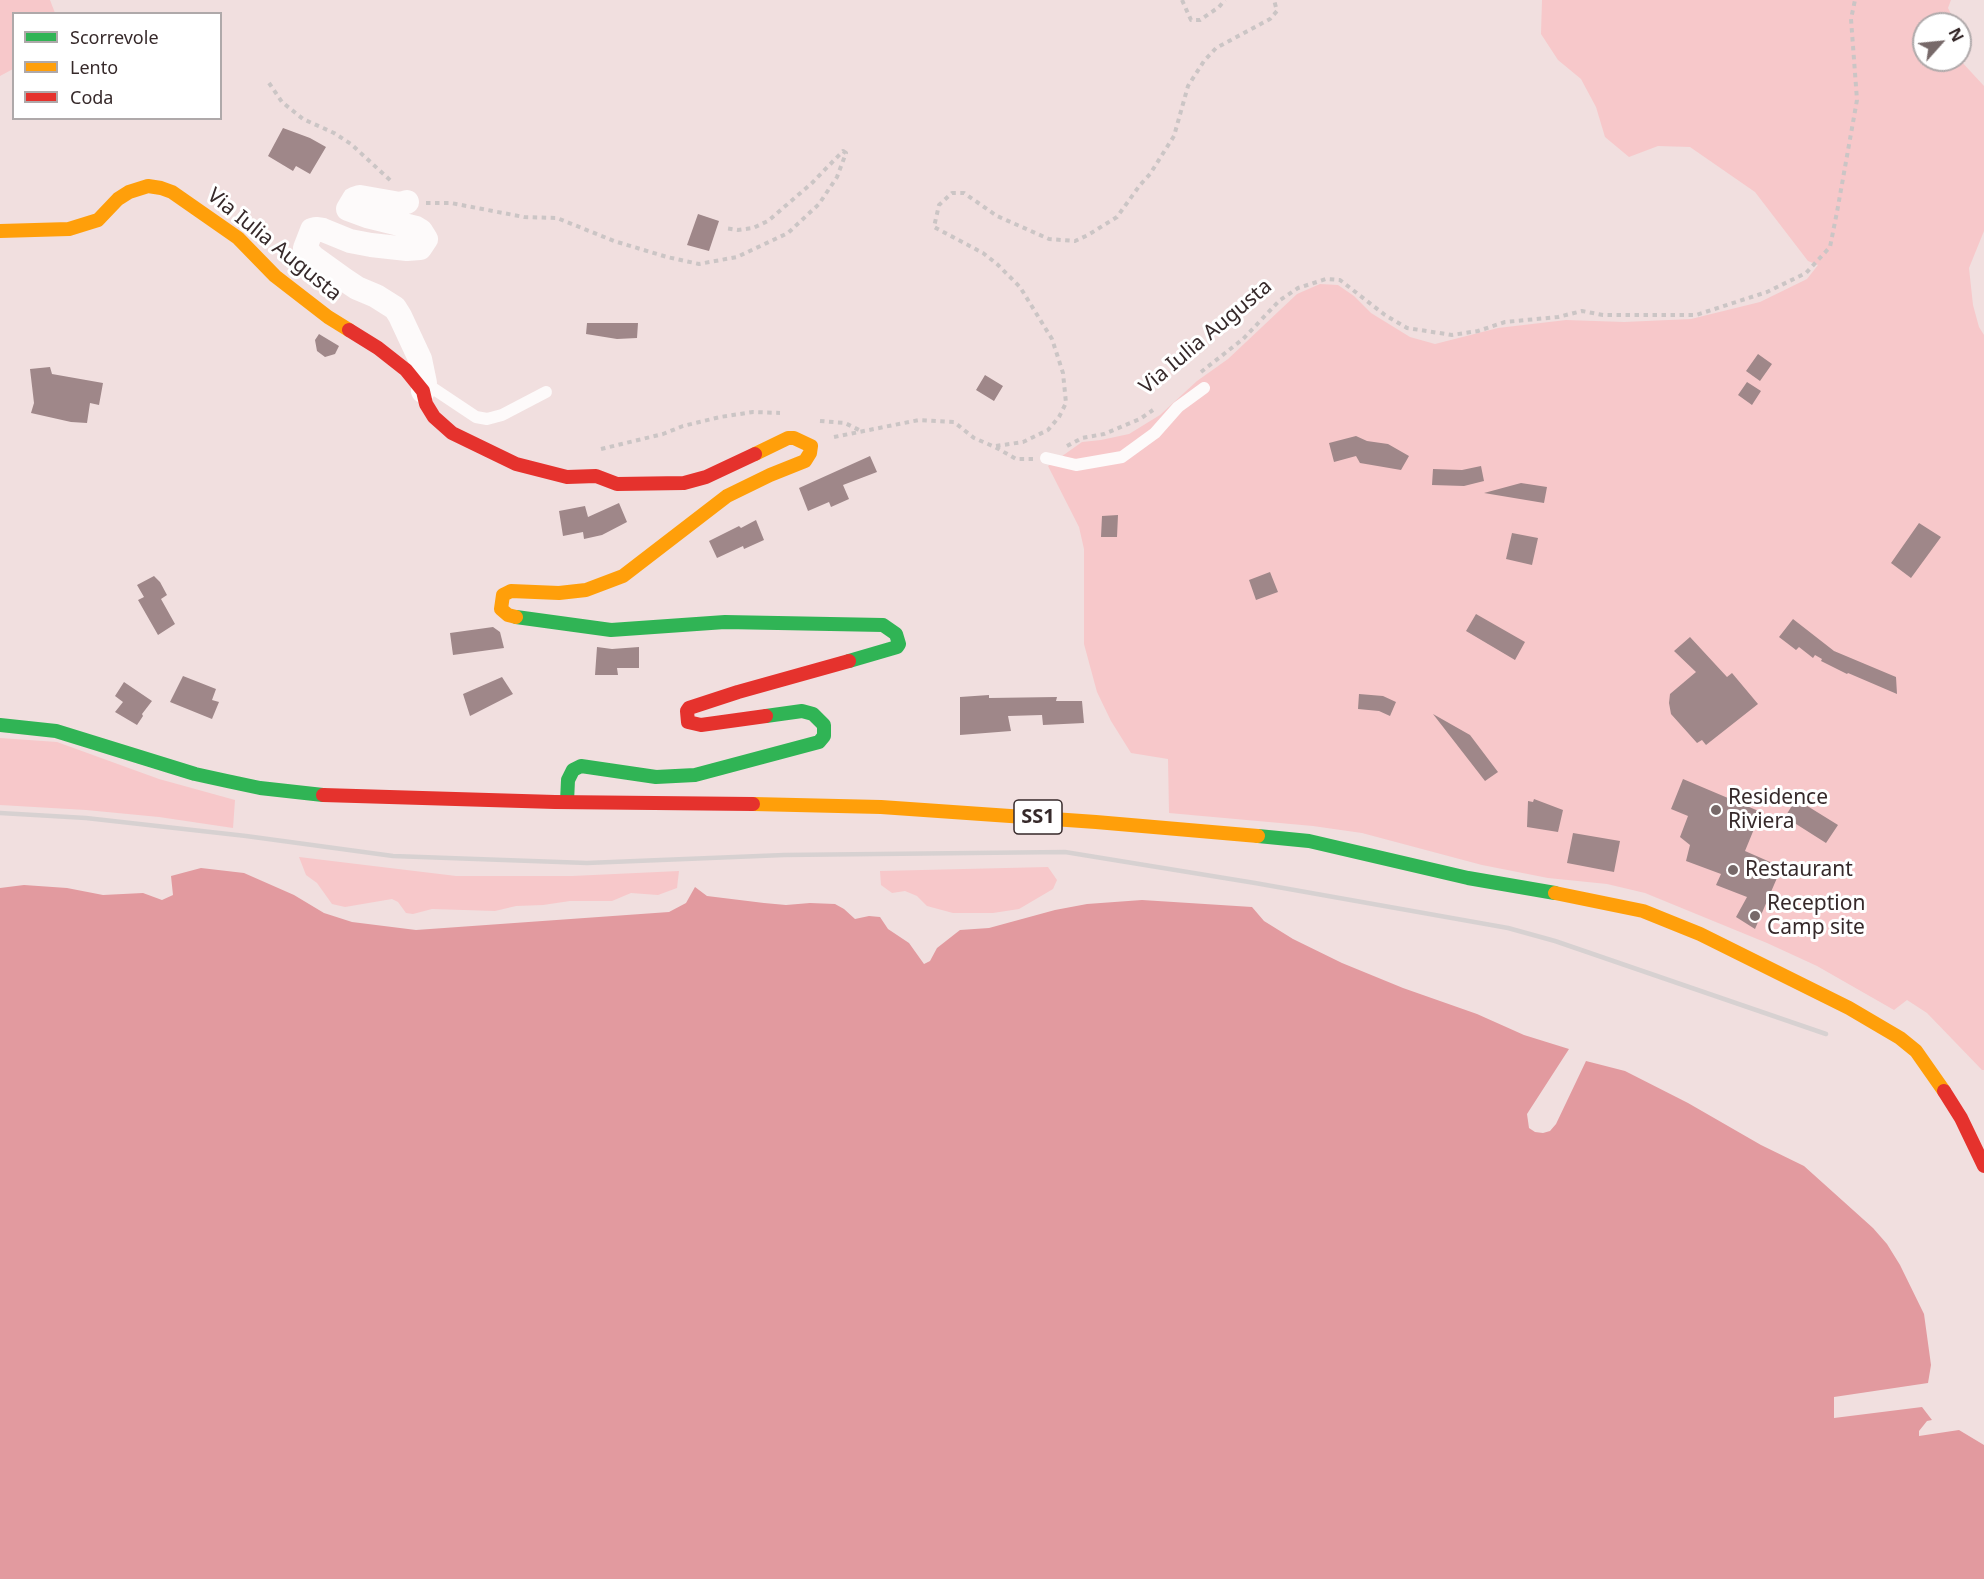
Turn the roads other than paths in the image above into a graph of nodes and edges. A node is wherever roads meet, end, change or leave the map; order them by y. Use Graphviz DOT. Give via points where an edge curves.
graph roads {
  1 [pos="407,202"];
  2 [pos="0,231"];
  3 [pos="424,387"];
  4 [pos="1204,388"];
  5 [pos="546,392"];
  6 [pos="1046,458"];
  7 [pos="0,725"];
  8 [pos="567,802"];
  9 [pos="1983,1162"];
  1 -- 3 [label="street" via="360,197 348,209 416,228 426,239 420,248 371,245 316,229 305,249 357,288 395,308 420,359"];
  2 -- 3 [label="street, Via Iulia Augusta" via="69,229 98,220 124,195 148,186 161,188 193,205 238,238 296,294 378,348"];
  3 -- 5 [label="lane" via="476,417 487,418 502,415"];
  3 -- 8 [label="street, Via Iulia Augusta" via="426,404 452,433 516,464 567,477 596,476 617,484 684,483 706,477 788,438 811,446 805,461 727,496 622,576 586,590 511,591 503,594 501,609 508,615 611,630 725,622 883,624 896,634 897,647 738,692 687,711 688,722 701,725 802,711 813,714 824,725 824,736 819,742 694,775 656,777 581,766 573,770 568,780"];
  4 -- 6 [label="lane" via="1122,457 1076,465"];
  7 -- 8 [label="street, SS1" via="56,730 195,774 269,789 329,796"];
  8 -- 9 [label="street, SS1" via="881,807 1254,835 1309,841 1468,878 1643,911 1750,958 1900,1038 1916,1052 1973,1133"];
}
